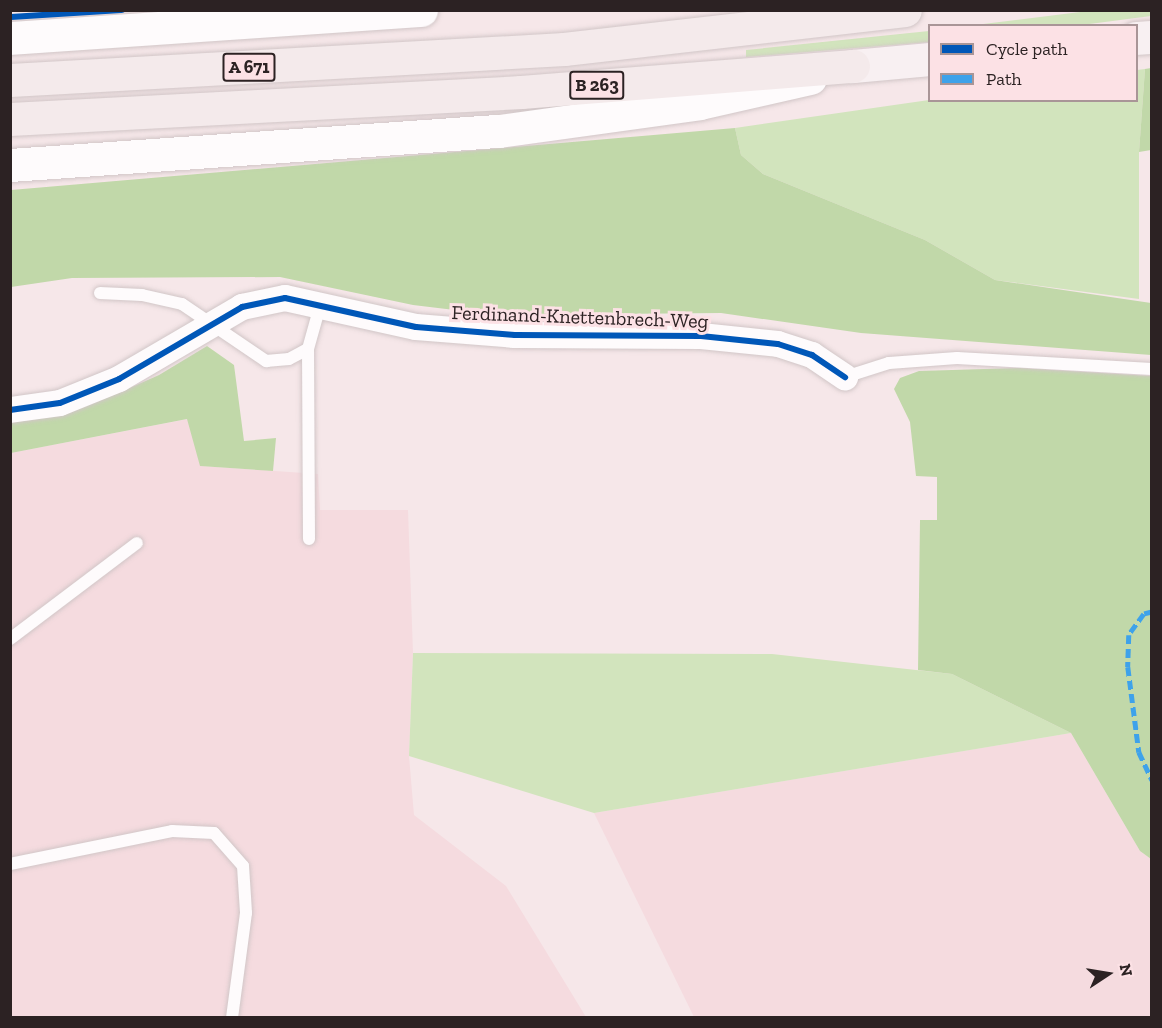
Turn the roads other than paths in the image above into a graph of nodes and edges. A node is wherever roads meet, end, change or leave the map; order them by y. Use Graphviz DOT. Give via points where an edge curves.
graph roads {
  1 [pos="421,10"];
  2 [pos="905,10"];
  3 [pos="10,38"];
  4 [pos="928,59"];
  5 [pos="853,66"];
  6 [pos="10,80"];
  7 [pos="341,101"];
  8 [pos="10,119"];
  9 [pos="10,165"];
  10 [pos="100,293"];
  11 [pos="320,306"];
  12 [pos="208,324"];
  13 [pos="308,349"];
  14 [pos="1152,369"];
  15 [pos="845,377"];
  16 [pos="10,410"];
  17 [pos="309,539"];
  18 [pos="137,543"];
  19 [pos="10,639"];
  20 [pos="10,864"];
  21 [pos="232,1017"];
  1 -- 3 [label="main road"];
  2 -- 6 [label="highway, A 671" via="564,48"];
  4 -- 5 [label="main road, B 263"];
  5 -- 7 [label="highway, B 263" via="521,92"];
  5 -- 9 [label="main road, B 263" via="729,98 582,122"];
  7 -- 8 [label="highway, A 671"];
  10 -- 12 [label="lane" via="142,295 182,304"];
  11 -- 12 [label="street, Ferdinand-Knettenbrech-Weg" via="285,298 242,307"];
  11 -- 13 [label="lane"];
  11 -- 15 [label="street, Ferdinand-Knettenbrech-Weg" via="416,327 515,335 700,336 778,344 812,355"];
  12 -- 13 [label="lane" via="266,361 289,360"];
  12 -- 16 [label="street, Ferdinand-Knettenbrech-Weg" via="119,379 60,403"];
  13 -- 17 [label="lane"];
  14 -- 15 [label="lane" via="957,358 889,363"];
  18 -- 19 [label="lane"];
  20 -- 21 [label="lane" via="172,831 214,833 243,866 246,913"];
}
